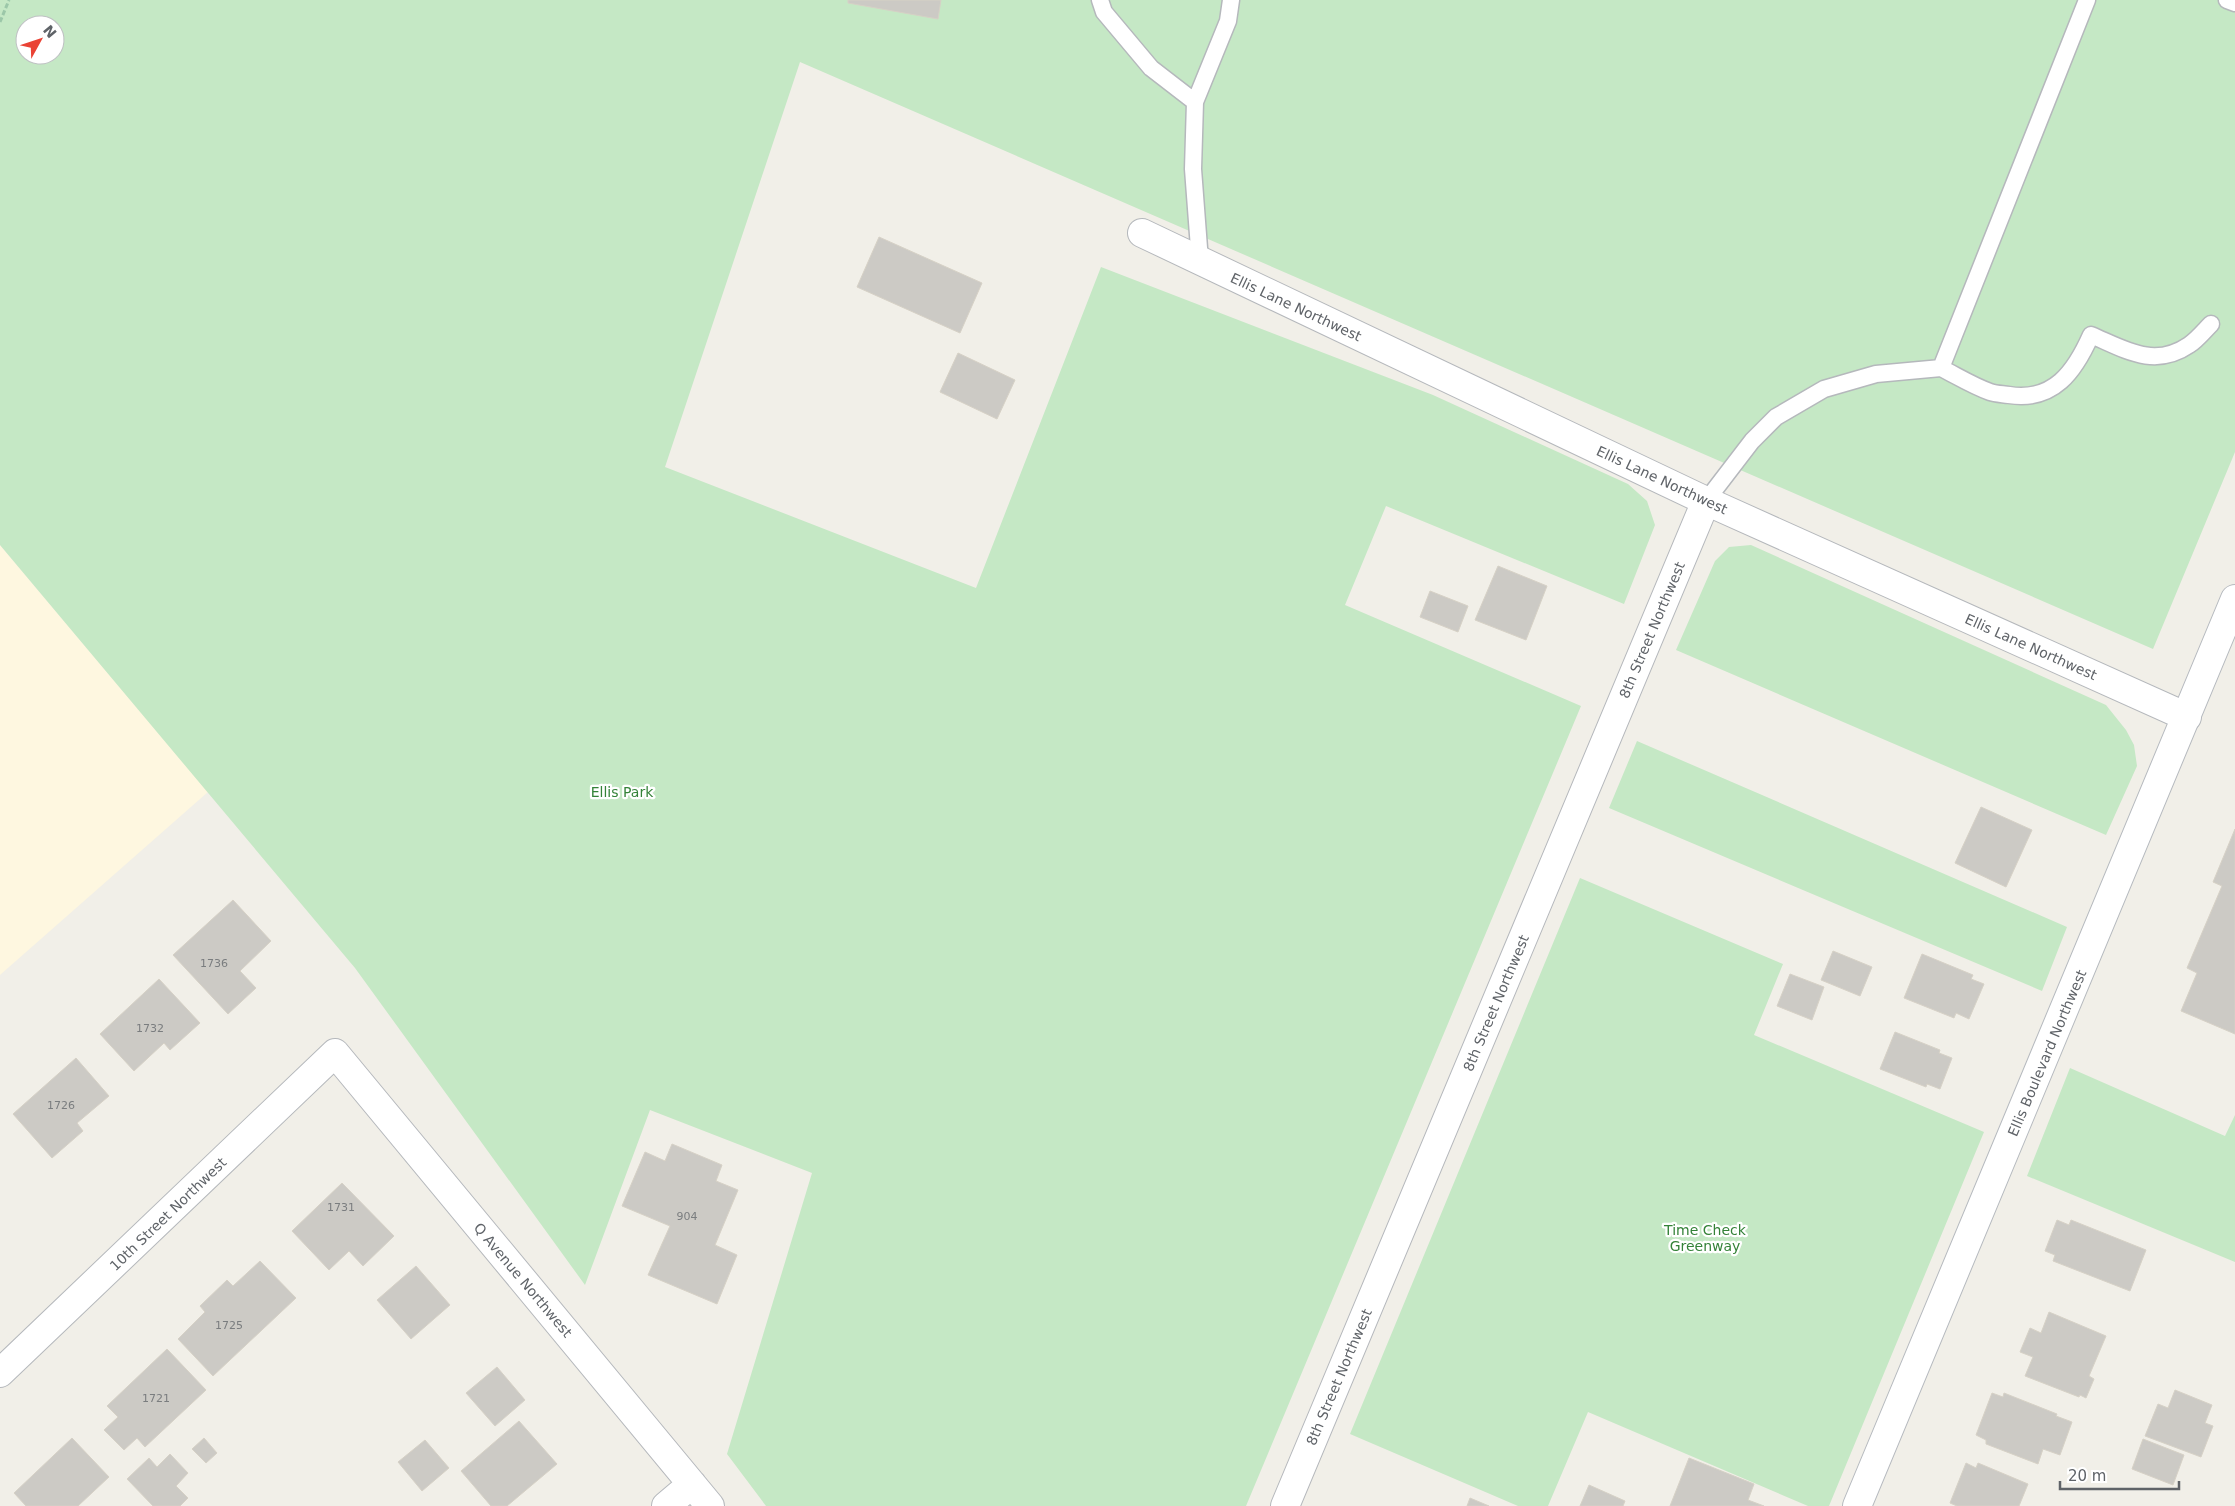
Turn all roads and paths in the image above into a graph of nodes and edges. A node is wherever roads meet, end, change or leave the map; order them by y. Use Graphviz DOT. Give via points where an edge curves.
graph roads {
  1 [pos="9,0"];
  2 [pos="1100,0"];
  3 [pos="1231,0"];
  4 [pos="2087,0"];
  5 [pos="2227,0"];
  6 [pos="2235,3"];
  7 [pos="0,22"];
  8 [pos="1195,102"];
  9 [pos="1142,233"];
  10 [pos="1200,261"];
  11 [pos="2211,324"];
  12 [pos="1941,368"];
  13 [pos="1706,501"];
  14 [pos="2235,599"];
  15 [pos="2187,717"];
  16 [pos="335,1054"];
  17 [pos="0,1373"];
  18 [pos="692,1484"];
  19 [pos="666,1506"];
  20 [pos="710,1506"];
  21 [pos="1285,1506"];
  22 [pos="1858,1506"];
  1 -- 7 [label="path"];
  2 -- 8 [label="lane" via="1104,12 1151,68"];
  3 -- 8 [label="lane" via="1228,21"];
  4 -- 12 [label="lane"];
  5 -- 6 [label="lane"];
  8 -- 10 [label="lane" via="1193,169"];
  9 -- 10 [label="street, Ellis Lane Northwest"];
  10 -- 13 [label="street, Ellis Lane Northwest"];
  11 -- 12 [label="lane" via="2189,345 2166,357 2144,356 2091,335 2080,358 2062,381 2044,393 2020,397 1991,393"];
  12 -- 13 [label="lane" via="1876,374 1824,389 1776,417 1752,441"];
  13 -- 15 [label="street, Ellis Lane Northwest"];
  13 -- 21 [label="street, 8th Street Northwest"];
  14 -- 15 [label="street, Ellis Boulevard Northwest"];
  15 -- 22 [label="street, Ellis Boulevard Northwest"];
  16 -- 17 [label="street, 10th Street Northwest"];
  16 -- 18 [label="street, Q Avenue Northwest"];
  18 -- 19 [label="street"];
  18 -- 20 [label="street, Q Avenue Northwest"];
}
